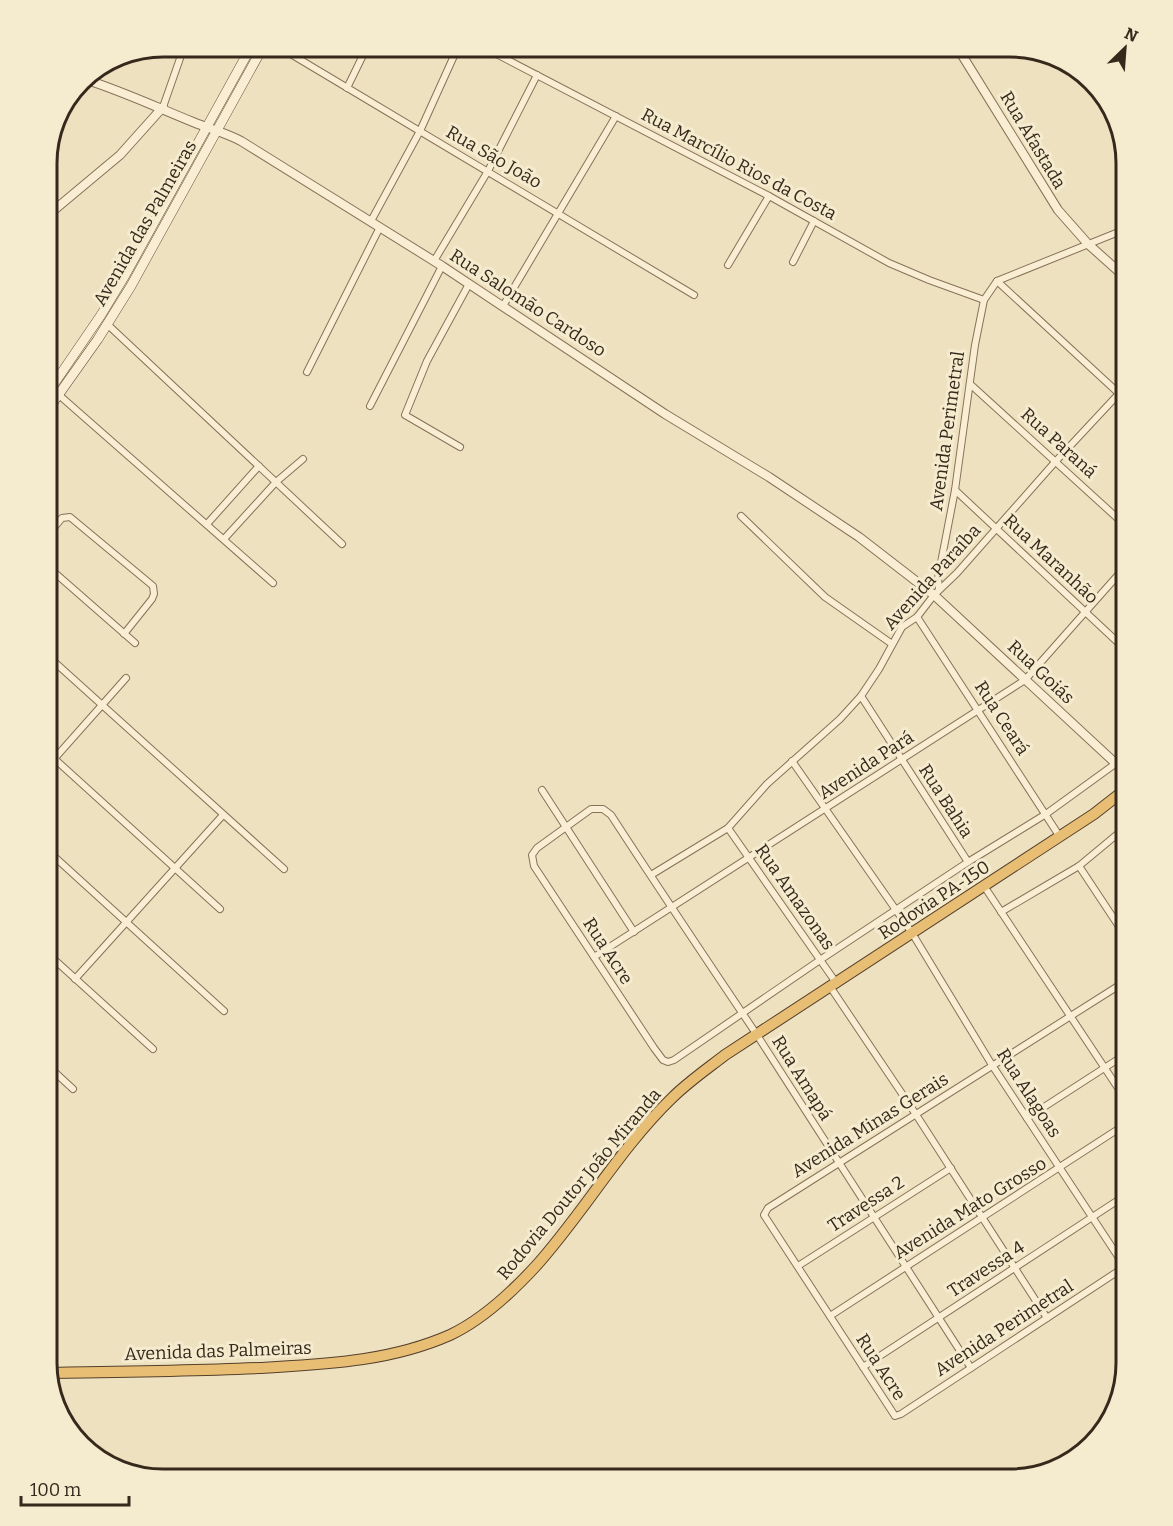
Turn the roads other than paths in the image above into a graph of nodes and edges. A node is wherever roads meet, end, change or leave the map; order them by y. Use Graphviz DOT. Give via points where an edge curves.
graph roads {
  1 [pos="180,57"];
  2 [pos="246,57"];
  3 [pos="257,57"];
  4 [pos="297,57"];
  5 [pos="362,57"];
  6 [pos="453,57"];
  7 [pos="502,57"];
  8 [pos="963,57"];
  9 [pos="537,75"];
  10 [pos="94,82"];
  11 [pos="347,88"];
  12 [pos="162,107"];
  13 [pos="616,116"];
  14 [pos="207,126"];
  15 [pos="217,130"];
  16 [pos="420,131"];
  17 [pos="488,171"];
  18 [pos="769,196"];
  19 [pos="57,208"];
  20 [pos="559,213"];
  21 [pos="370,221"];
  22 [pos="814,222"];
  23 [pos="380,226"];
  24 [pos="1116,233"];
  25 [pos="1088,244"];
  26 [pos="434,261"];
  27 [pos="793,262"];
  28 [pos="729,265"];
  29 [pos="442,266"];
  30 [pos="1116,269"];
  31 [pos="997,281"];
  32 [pos="469,284"];
  33 [pos="694,295"];
  34 [pos="984,300"];
  35 [pos="503,306"];
  36 [pos="107,324"];
  37 [pos="307,372"];
  38 [pos="57,379"];
  39 [pos="970,384"];
  40 [pos="1116,391"];
  41 [pos="59,395"];
  42 [pos="1116,397"];
  43 [pos="57,398"];
  44 [pos="370,406"];
  45 [pos="460,447"];
  46 [pos="303,459"];
  47 [pos="1056,461"];
  48 [pos="259,466"];
  49 [pos="276,482"];
  50 [pos="955,490"];
  51 [pos="741,516"];
  52 [pos="1116,517"];
  53 [pos="57,524"];
  54 [pos="207,524"];
  55 [pos="995,528"];
  56 [pos="224,539"];
  57 [pos="342,543"];
  58 [pos="57,575"];
  59 [pos="1116,578"];
  60 [pos="273,583"];
  61 [pos="936,592"];
  62 [pos="1086,612"];
  63 [pos="916,617"];
  64 [pos="124,634"];
  65 [pos="1116,640"];
  66 [pos="135,643"];
  67 [pos="892,644"];
  68 [pos="57,664"];
  69 [pos="126,678"];
  70 [pos="1025,680"];
  71 [pos="861,696"];
  72 [pos="101,705"];
  73 [pos="979,711"];
  74 [pos="57,755"];
  75 [pos="901,759"];
  76 [pos="57,761"];
  77 [pos="792,761"];
  78 [pos="1115,764"];
  79 [pos="542,790"];
  80 [pos="1116,797"];
  81 [pos="825,809"];
  82 [pos="1046,814"];
  83 [pos="223,815"];
  84 [pos="565,827"];
  85 [pos="728,828"];
  86 [pos="1116,835"];
  87 [pos="1060,837"];
  88 [pos="57,859"];
  89 [pos="749,859"];
  90 [pos="968,862"];
  91 [pos="1079,866"];
  92 [pos="175,868"];
  93 [pos="284,869"];
  94 [pos="651,875"];
  95 [pos="984,886"];
  96 [pos="672,908"];
  97 [pos="220,909"];
  98 [pos="896,911"];
  99 [pos="1001,912"];
  100 [pos="126,922"];
  101 [pos="1116,922"];
  102 [pos="634,932"];
  103 [pos="912,933"];
  104 [pos="594,957"];
  105 [pos="820,960"];
  106 [pos="57,962"];
  107 [pos="75,979"];
  108 [pos="834,986"];
  109 [pos="1116,987"];
  110 [pos="224,1011"];
  111 [pos="743,1014"];
  112 [pos="1071,1015"];
  113 [pos="757,1035"];
  114 [pos="153,1049"];
  115 [pos="1116,1061"];
  116 [pos="992,1065"];
  117 [pos="1106,1068"];
  118 [pos="57,1075"];
  119 [pos="1116,1084"];
  120 [pos="73,1089"];
  121 [pos="915,1113"];
  122 [pos="1027,1118"];
  123 [pos="1116,1131"];
  124 [pos="838,1163"];
  125 [pos="951,1168"];
  126 [pos="1060,1169"];
  127 [pos="1116,1201"];
  128 [pos="765,1211"];
  129 [pos="873,1217"];
  130 [pos="1092,1217"];
  131 [pos="984,1218"];
  132 [pos="1116,1252"];
  133 [pos="798,1266"];
  134 [pos="905,1267"];
  135 [pos="1016,1267"];
  136 [pos="1116,1273"];
  137 [pos="830,1316"];
  138 [pos="938,1318"];
  139 [pos="1047,1318"];
  140 [pos="387,1356"];
  141 [pos="863,1367"];
  142 [pos="971,1368"];
  143 [pos="58,1373"];
  144 [pos="898,1416"];
  1 -- 12 [label="street"];
  2 -- 14 [label="main road, Avenida das Palmeiras"];
  3 -- 15 [label="main road, Avenida das Palmeiras"];
  4 -- 11 [label="street, Rua São João"];
  5 -- 11 [label="street"];
  6 -- 16 [label="street"];
  7 -- 9 [label="street, Rua Marcílio Rios da Costa"];
  8 -- 25 [label="street, Rua Afastada" via="1050,199"];
  9 -- 13 [label="street, Rua Marcílio Rios da Costa"];
  9 -- 17 [label="street"];
  10 -- 12 [label="street, Rua Salomão Cardoso"];
  11 -- 16 [label="street, Rua São João"];
  12 -- 14 [label="street, Rua Salomão Cardoso"];
  12 -- 19 [label="street" via="120,155"];
  13 -- 18 [label="street, Rua Marcílio Rios da Costa"];
  13 -- 20 [label="street"];
  14 -- 15 [label="street, Rua Salomão Cardoso"];
  14 -- 38 [label="main road, Avenida das Palmeiras" via="124,277"];
  15 -- 21 [label="street, Rua Salomão Cardoso" via="242,141"];
  15 -- 36 [label="main road, Avenida das Palmeiras"];
  16 -- 17 [label="street, Rua São João"];
  16 -- 21 [label="street"];
  17 -- 20 [label="street, Rua São João"];
  17 -- 26 [label="street"];
  18 -- 22 [label="street, Rua Marcílio Rios da Costa"];
  18 -- 28 [label="street"];
  20 -- 33 [label="street, Rua São João"];
  20 -- 35 [label="street"];
  21 -- 23 [label="street, Rua Salomão Cardoso"];
  22 -- 27 [label="street"];
  22 -- 34 [label="street, Rua Marcílio Rios da Costa" via="889,263"];
  23 -- 26 [label="street, Rua Salomão Cardoso"];
  23 -- 37 [label="street"];
  24 -- 25 [label="street"];
  25 -- 30 [label="street, Rua Afastada"];
  25 -- 31 [label="street"];
  26 -- 29 [label="street, Rua Salomão Cardoso"];
  29 -- 32 [label="street, Rua Salomão Cardoso"];
  29 -- 44 [label="street"];
  31 -- 34 [label="street, Avenida Perimetral"];
  31 -- 40 [label="street"];
  32 -- 35 [label="street, Rua Salomão Cardoso"];
  32 -- 45 [label="street" via="426,361 405,415"];
  34 -- 39 [label="street, Avenida Perimetral"];
  35 -- 61 [label="street, Rua Salomão Cardoso" via="665,414 826,514"];
  36 -- 41 [label="main road, Avenida das Palmeiras"];
  36 -- 48 [label="street"];
  39 -- 47 [label="street, Rua Paraná"];
  39 -- 50 [label="street, Avenida Perimetral"];
  41 -- 43 [label="main road, Avenida das Palmeiras"];
  41 -- 54 [label="street"];
  42 -- 47 [label="street, Avenida Paraíba"];
  46 -- 49 [label="street"];
  47 -- 52 [label="street, Rua Paraná"];
  47 -- 55 [label="street, Avenida Paraíba"];
  48 -- 49 [label="street"];
  48 -- 54 [label="street"];
  49 -- 56 [label="street"];
  49 -- 57 [label="street"];
  50 -- 55 [label="street, Rua Maranhão"];
  50 -- 61 [label="street, Avenida Perimetral"];
  51 -- 67 [label="street" via="816,590"];
  53 -- 64 [label="street" via="62,518 70,518 153,586 154,594"];
  54 -- 56 [label="street"];
  55 -- 61 [label="street, Avenida Paraíba"];
  55 -- 62 [label="street, Rua Maranhão"];
  56 -- 60 [label="street"];
  58 -- 64 [label="street"];
  59 -- 62 [label="street, Avenida Pará"];
  61 -- 63 [label="street, Avenida Paraíba"];
  61 -- 70 [label="street, Rua Goiás"];
  62 -- 65 [label="street, Rua Maranhão"];
  62 -- 70 [label="street, Avenida Pará"];
  63 -- 67 [label="street, Avenida Paraíba" via="906,623"];
  63 -- 73 [label="street, Rua Ceará"];
  64 -- 66 [label="street"];
  67 -- 71 [label="street, Avenida Paraíba"];
  68 -- 72 [label="street"];
  69 -- 72 [label="street"];
  70 -- 73 [label="street, Avenida Pará"];
  70 -- 78 [label="street, Rua Goiás"];
  71 -- 75 [label="street, Rua Bahia"];
  71 -- 77 [label="street, Avenida Paraíba"];
  72 -- 74 [label="street"];
  72 -- 83 [label="street"];
  73 -- 75 [label="street, Avenida Pará"];
  73 -- 82 [label="street, Rua Ceará"];
  75 -- 81 [label="street, Avenida Pará"];
  75 -- 90 [label="street, Rua Bahia"];
  76 -- 92 [label="street"];
  77 -- 81 [label="street"];
  77 -- 85 [label="street, Avenida Paraíba"];
  78 -- 82 [label="street"];
  79 -- 84 [label="street"];
  80 -- 87 [label="highway, Rodovia PA-150"];
  81 -- 89 [label="street, Avenida Pará"];
  81 -- 98 [label="street"];
  82 -- 87 [label="street, Rua Ceará"];
  82 -- 90 [label="street"];
  83 -- 92 [label="street"];
  83 -- 93 [label="street"];
  84 -- 94 [label="street, Rua Amapá" via="591,809 603,809"];
  84 -- 102 [label="street"];
  84 -- 104 [label="street, Rua Acre" via="533,852 531,858"];
  85 -- 89 [label="street, Rua Amazonas"];
  85 -- 94 [label="street, Avenida Paraíba"];
  86 -- 91 [label="street"];
  87 -- 95 [label="highway, Rodovia PA-150"];
  88 -- 100 [label="street"];
  89 -- 96 [label="street, Avenida Pará"];
  89 -- 105 [label="street, Rua Amazonas"];
  90 -- 98 [label="street"];
  91 -- 99 [label="street"];
  91 -- 101 [label="street"];
  92 -- 97 [label="street"];
  92 -- 100 [label="street"];
  94 -- 96 [label="street, Rua Amapá"];
  95 -- 99 [label="street"];
  95 -- 103 [label="highway, Rodovia PA-150"];
  96 -- 102 [label="street, Avenida Pará"];
  96 -- 111 [label="street, Rua Amapá"];
  98 -- 103 [label="street, Rua Alagoas"];
  98 -- 105 [label="street"];
  99 -- 112 [label="street"];
  100 -- 107 [label="street"];
  100 -- 110 [label="street"];
  102 -- 104 [label="street, Avenida Pará"];
  103 -- 108 [label="highway, Rodovia PA-150"];
  103 -- 116 [label="street, Rua Alagoas"];
  104 -- 111 [label="street, Rua Acre" via="654,1048 668,1062"];
  105 -- 108 [label="street, Rua Amazonas"];
  105 -- 111 [label="street"];
  106 -- 107 [label="street"];
  107 -- 114 [label="street"];
  108 -- 113 [label="highway, Rodovia PA-150"];
  108 -- 121 [label="street, Rua Amazonas"];
  109 -- 112 [label="street"];
  111 -- 113 [label="street, Rua Amapá"];
  112 -- 116 [label="street"];
  112 -- 117 [label="street"];
  113 -- 124 [label="street, Rua Amapá"];
  113 -- 140 [label="highway, Rodovia Doutor João Miranda" via="672,1098 535,1267 502,1299 452,1334"];
  115 -- 117 [label="street"];
  116 -- 121 [label="street, Avenida Minas Gerais"];
  116 -- 122 [label="street, Rua Alagoas"];
  117 -- 119 [label="street"];
  117 -- 122 [label="street"];
  118 -- 120 [label="street"];
  121 -- 124 [label="street, Avenida Minas Gerais"];
  121 -- 125 [label="street"];
  122 -- 126 [label="street, Rua Alagoas"];
  123 -- 126 [label="street, Avenida Mato Grosso"];
  124 -- 128 [label="street, Avenida Minas Gerais"];
  124 -- 129 [label="street, Rua Amapá"];
  125 -- 129 [label="street, Travessa 2"];
  125 -- 131 [label="street"];
  126 -- 130 [label="street, Rua Alagoas"];
  126 -- 131 [label="street, Avenida Mato Grosso"];
  127 -- 130 [label="street, Travessa 4"];
  128 -- 133 [label="street, Rua Acre" via="766,1220"];
  129 -- 133 [label="street, Travessa 2"];
  129 -- 134 [label="street, Rua Amapá"];
  130 -- 132 [label="street, Rua Alagoas"];
  130 -- 135 [label="street, Travessa 4"];
  131 -- 134 [label="street, Avenida Mato Grosso"];
  131 -- 135 [label="street"];
  133 -- 137 [label="street, Rua Acre"];
  134 -- 137 [label="street, Avenida Mato Grosso"];
  134 -- 138 [label="street, Rua Amapá"];
  135 -- 138 [label="street, Travessa 4"];
  135 -- 139 [label="street"];
  136 -- 139 [label="street, Avenida Perimetral"];
  137 -- 141 [label="street, Rua Acre"];
  138 -- 141 [label="street, Travessa 4"];
  138 -- 142 [label="street, Rua Amapá"];
  139 -- 142 [label="street, Avenida Perimetral"];
  140 -- 143 [label="highway, Avenida das Palmeiras" via="296,1366"];
  141 -- 144 [label="street, Rua Acre" via="890,1412"];
  142 -- 144 [label="street, Avenida Perimetral"];
}
